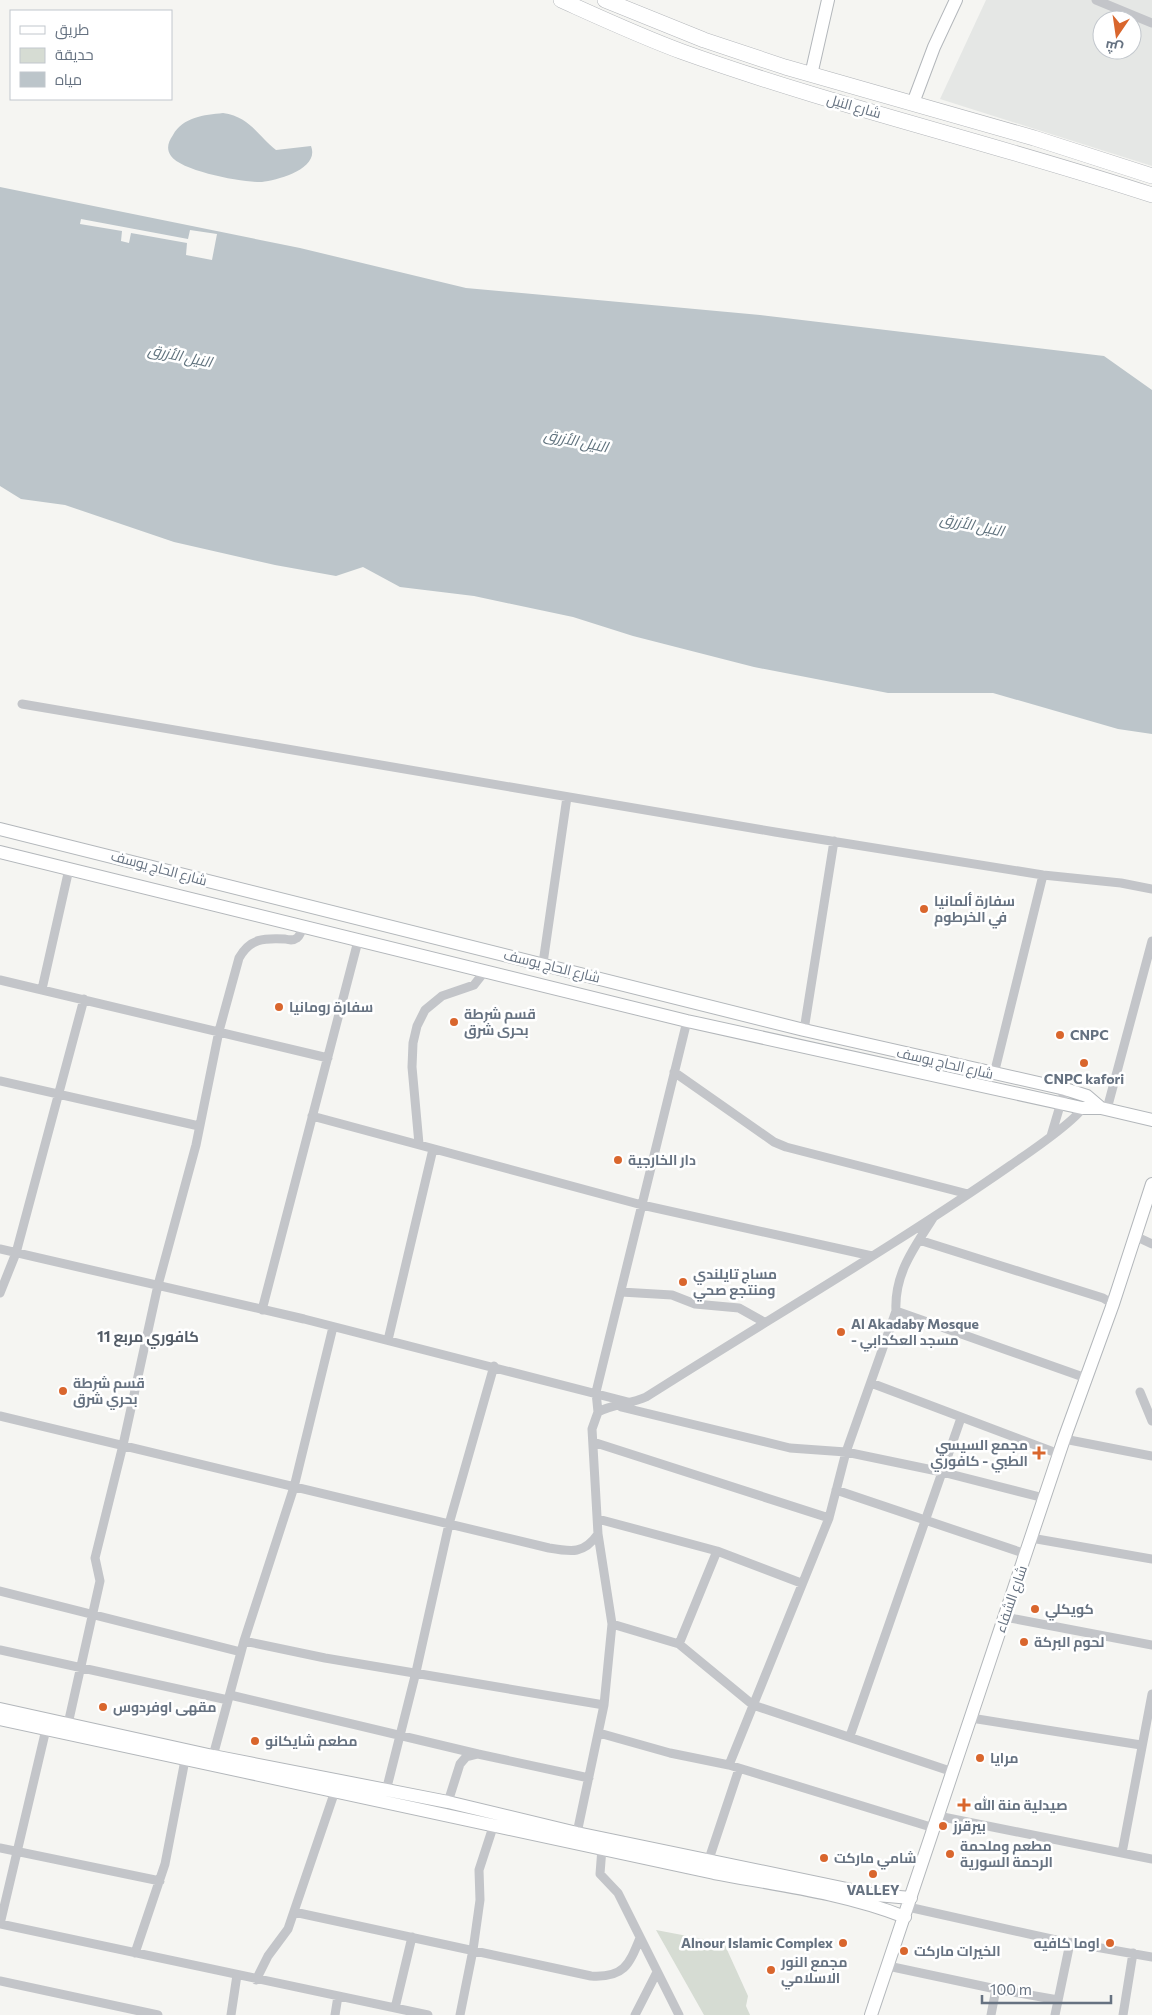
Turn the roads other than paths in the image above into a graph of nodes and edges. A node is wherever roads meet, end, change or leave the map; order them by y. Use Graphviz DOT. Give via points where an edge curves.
graph roads {
  1 [pos="561,0"];
  2 [pos="605,0"];
  3 [pos="828,0"];
  4 [pos="956,0"];
  5 [pos="1096,0"];
  6 [pos="1152,23"];
  7 [pos="811,75"];
  8 [pos="913,103"];
  9 [pos="1152,176"];
  10 [pos="1152,195"];
  11 [pos="22,704"];
  12 [pos="567,797"];
  13 [pos="0,829"];
  14 [pos="834,841"];
  15 [pos="0,852"];
  16 [pos="69,869"];
  17 [pos="1043,875"];
  18 [pos="1152,889"];
  19 [pos="303,928"];
  20 [pos="358,941"];
  21 [pos="1152,941"];
  22 [pos="489,950"];
  23 [pos="1151,952"];
  24 [pos="543,963"];
  25 [pos="485,971"];
  26 [pos="0,980"];
  27 [pos="42,989"];
  28 [pos="84,999"];
  29 [pos="687,1021"];
  30 [pos="804,1030"];
  31 [pos="219,1031"];
  32 [pos="328,1058"];
  33 [pos="674,1072"];
  34 [pos="994,1074"];
  35 [pos="0,1081"];
  36 [pos="1065,1089"];
  37 [pos="59,1094"];
  38 [pos="1087,1096"];
  39 [pos="1062,1104"];
  40 [pos="1082,1108"];
  41 [pos="1104,1108"];
  42 [pos="312,1116"];
  43 [pos="1152,1120"];
  44 [pos="199,1126"];
  45 [pos="1050,1137"];
  46 [pos="419,1144"];
  47 [pos="433,1148"];
  48 [pos="1152,1184"];
  49 [pos="968,1194"];
  50 [pos="642,1205"];
  51 [pos="934,1216"];
  52 [pos="1135,1236"];
  53 [pos="919,1240"];
  54 [pos="1152,1244"];
  55 [pos="0,1249"];
  56 [pos="16,1253"];
  57 [pos="872,1256"];
  58 [pos="158,1285"];
  59 [pos="621,1292"];
  60 [pos="0,1293"];
  61 [pos="1113,1304"];
  62 [pos="262,1310"];
  63 [pos="896,1311"];
  64 [pos="764,1322"];
  65 [pos="333,1326"];
  66 [pos="388,1340"];
  67 [pos="494,1366"];
  68 [pos="1086,1378"];
  69 [pos="871,1382"];
  70 [pos="596,1392"];
  71 [pos="1140,1392"];
  72 [pos="633,1403"];
  73 [pos="614,1405"];
  74 [pos="598,1412"];
  75 [pos="0,1416"];
  76 [pos="961,1418"];
  77 [pos="1152,1421"];
  78 [pos="1064,1439"];
  79 [pos="593,1442"];
  80 [pos="123,1445"];
  81 [pos="846,1452"];
  82 [pos="1059,1454"];
  83 [pos="1152,1456"];
  84 [pos="942,1472"];
  85 [pos="294,1487"];
  86 [pos="836,1490"];
  87 [pos="1044,1498"];
  88 [pos="829,1518"];
  89 [pos="598,1519"];
  90 [pos="926,1519"];
  91 [pos="449,1524"];
  92 [pos="598,1534"];
  93 [pos="1031,1538"];
  94 [pos="717,1551"];
  95 [pos="1026,1554"];
  96 [pos="1152,1559"];
  97 [pos="801,1583"];
  98 [pos="0,1591"];
  99 [pos="92,1614"];
  100 [pos="1005,1617"];
  101 [pos="612,1624"];
  102 [pos="244,1641"];
  103 [pos="680,1644"];
  104 [pos="1152,1645"];
  105 [pos="0,1650"];
  106 [pos="241,1652"];
  107 [pos="80,1668"];
  108 [pos="416,1672"];
  109 [pos="1152,1694"];
  110 [pos="229,1698"];
  111 [pos="604,1705"];
  112 [pos="753,1705"];
  113 [pos="0,1709"];
  114 [pos="971,1718"];
  115 [pos="0,1719"];
  116 [pos="47,1724"];
  117 [pos="68,1724"];
  118 [pos="599,1733"];
  119 [pos="398,1734"];
  120 [pos="1148,1734"];
  121 [pos="850,1736"];
  122 [pos="1141,1745"];
  123 [pos="478,1754"];
  124 [pos="213,1756"];
  125 [pos="185,1760"];
  126 [pos="729,1765"];
  127 [pos="738,1769"];
  128 [pos="953,1772"];
  129 [pos="589,1778"];
  130 [pos="335,1791"];
  131 [pos="386,1791"];
  132 [pos="448,1802"];
  133 [pos="936,1822"];
  134 [pos="494,1824"];
  135 [pos="577,1833"];
  136 [pos="0,1848"];
  137 [pos="602,1848"];
  138 [pos="17,1852"];
  139 [pos="1122,1853"];
  140 [pos="709,1859"];
  141 [pos="1152,1859"];
  142 [pos="714,1873"];
  143 [pos="160,1881"];
  144 [pos="908,1907"];
  145 [pos="294,1912"];
  146 [pos="412,1937"];
  147 [pos="640,1938"];
  148 [pos="1070,1943"];
  149 [pos="473,1950"];
  150 [pos="135,1953"];
  151 [pos="1133,1953"];
  152 [pos="1152,1956"];
  153 [pos="888,1966"];
  154 [pos="658,1972"];
  155 [pos="238,1975"];
  156 [pos="256,1980"];
  157 [pos="0,1981"];
  158 [pos="996,1989"];
  159 [pos="338,1996"];
  160 [pos="1058,2000"];
  161 [pos="396,2008"];
  162 [pos="158,2015"];
  163 [pos="231,2015"];
  164 [pos="335,2015"];
  165 [pos="428,2015"];
  166 [pos="460,2015"];
  167 [pos="635,2015"];
  168 [pos="679,2015"];
  169 [pos="871,2015"];
  170 [pos="991,2015"];
  171 [pos="1055,2015"];
  172 [pos="1123,2015"];
  1 -- 10 [label="main road, شارع النيل" via="681,51 773,82"];
  2 -- 7 [label="main road, شارع النيل" via="704,40"];
  3 -- 7 [label="street"];
  4 -- 8 [label="street"];
  5 -- 6 [label="street"];
  7 -- 8 [label="main road, شارع النيل"];
  8 -- 9 [label="main road, شارع النيل"];
  11 -- 12 [label="street"];
  12 -- 14 [label="street"];
  12 -- 24 [label="street"];
  13 -- 22 [label="street, شارع الحاج يوسف"];
  14 -- 17 [label="street"];
  14 -- 30 [label="street"];
  15 -- 16 [label="street, شارع الحاج يوسف"];
  16 -- 19 [label="street, شارع الحاج يوسف"];
  16 -- 27 [label="street"];
  17 -- 18 [label="street"];
  17 -- 34 [label="street"];
  19 -- 20 [label="street, شارع الحاج يوسف"];
  19 -- 31 [label="street" via="298,938 293,940 252,942 245,948 239,958"];
  20 -- 25 [label="street, شارع الحاج يوسف"];
  20 -- 32 [label="street"];
  21 -- 23 [label="street"];
  22 -- 24 [label="street, شارع الحاج يوسف"];
  22 -- 25 [label="street"];
  23 -- 41 [label="street"];
  24 -- 30 [label="street, شارع الحاج يوسف"];
  25 -- 29 [label="street, شارع الحاج يوسف"];
  25 -- 46 [label="street" via="474,985 442,996 425,1010 417,1026 412,1067"];
  26 -- 27 [label="street"];
  27 -- 28 [label="street"];
  28 -- 31 [label="street"];
  28 -- 37 [label="street"];
  29 -- 33 [label="street"];
  29 -- 39 [label="street, شارع الحاج يوسف"];
  30 -- 34 [label="street, شارع الحاج يوسف"];
  31 -- 32 [label="street"];
  31 -- 44 [label="street"];
  32 -- 42 [label="street"];
  33 -- 49 [label="street" via="774,1142 786,1147"];
  33 -- 50 [label="street"];
  34 -- 36 [label="street, شارع الحاج يوسف"];
  35 -- 37 [label="street"];
  36 -- 38 [label="street, شارع الحاج يوسف"];
  36 -- 39 [label="street"];
  37 -- 44 [label="street"];
  37 -- 56 [label="street"];
  38 -- 40 [label="street"];
  38 -- 41 [label="street, شارع الحاج يوسف"];
  39 -- 40 [label="street, شارع الحاج يوسف"];
  39 -- 45 [label="street"];
  40 -- 41 [label="street, شارع الحاج يوسف"];
  40 -- 45 [label="street"];
  41 -- 43 [label="street, شارع الحاج يوسف"];
  42 -- 46 [label="street"];
  42 -- 62 [label="street"];
  44 -- 58 [label="street"];
  45 -- 49 [label="street"];
  46 -- 47 [label="street"];
  47 -- 50 [label="street"];
  47 -- 66 [label="street"];
  48 -- 52 [label="street, شارع الشفاء"];
  49 -- 51 [label="street"];
  50 -- 57 [label="street"];
  50 -- 59 [label="street"];
  51 -- 53 [label="street"];
  51 -- 57 [label="street"];
  52 -- 54 [label="street"];
  52 -- 61 [label="street, شارع الشفاء"];
  53 -- 61 [label="street" via="1103,1298"];
  53 -- 63 [label="street" via="898,1278"];
  55 -- 56 [label="street"];
  56 -- 58 [label="street"];
  56 -- 60 [label="street"];
  57 -- 64 [label="street"];
  58 -- 62 [label="street"];
  58 -- 80 [label="street"];
  59 -- 64 [label="street" via="672,1295 695,1304 739,1308"];
  59 -- 70 [label="street"];
  61 -- 68 [label="street, شارع الشفاء"];
  62 -- 65 [label="street"];
  63 -- 68 [label="street"];
  63 -- 69 [label="street"];
  64 -- 72 [label="street"];
  65 -- 66 [label="street"];
  65 -- 85 [label="street"];
  66 -- 67 [label="street"];
  67 -- 70 [label="street"];
  67 -- 91 [label="street"];
  68 -- 78 [label="street, شارع الشفاء"];
  69 -- 76 [label="street"];
  69 -- 81 [label="street"];
  70 -- 72 [label="street"];
  70 -- 74 [label="street"];
  71 -- 77 [label="street"];
  72 -- 73 [label="street"];
  73 -- 74 [label="street"];
  73 -- 81 [label="street" via="790,1448"];
  74 -- 79 [label="street" via="594,1420"];
  75 -- 80 [label="street"];
  76 -- 82 [label="street"];
  76 -- 84 [label="street"];
  78 -- 82 [label="street, شارع الشفاء"];
  78 -- 83 [label="street"];
  79 -- 88 [label="street"];
  79 -- 89 [label="street"];
  80 -- 85 [label="street"];
  80 -- 99 [label="street" via="95,1558 100,1581"];
  81 -- 84 [label="street"];
  81 -- 86 [label="street"];
  82 -- 87 [label="street, شارع الشفاء"];
  84 -- 87 [label="street"];
  84 -- 90 [label="street"];
  85 -- 91 [label="street"];
  85 -- 102 [label="street"];
  86 -- 88 [label="street"];
  86 -- 90 [label="street"];
  87 -- 93 [label="street, شارع الشفاء"];
  88 -- 97 [label="street"];
  89 -- 92 [label="street"];
  89 -- 94 [label="street"];
  90 -- 95 [label="street"];
  90 -- 121 [label="street"];
  91 -- 92 [label="street" via="567,1551 581,1550 590,1545"];
  91 -- 108 [label="street"];
  92 -- 101 [label="street"];
  93 -- 95 [label="street, شارع الشفاء"];
  93 -- 96 [label="street"];
  94 -- 97 [label="street"];
  94 -- 103 [label="street"];
  95 -- 100 [label="street, شارع الشفاء"];
  97 -- 112 [label="street"];
  98 -- 99 [label="street"];
  99 -- 106 [label="street"];
  99 -- 107 [label="street"];
  100 -- 104 [label="street"];
  100 -- 114 [label="street, شارع الشفاء"];
  101 -- 103 [label="street"];
  101 -- 111 [label="street"];
  102 -- 106 [label="street"];
  102 -- 108 [label="street"];
  103 -- 112 [label="street"];
  105 -- 107 [label="street"];
  106 -- 110 [label="street"];
  107 -- 110 [label="street"];
  107 -- 117 [label="street"];
  108 -- 111 [label="street"];
  108 -- 119 [label="street"];
  109 -- 120 [label="street"];
  110 -- 119 [label="street"];
  110 -- 124 [label="street"];
  111 -- 118 [label="street"];
  112 -- 121 [label="street"];
  112 -- 126 [label="street"];
  113 -- 116 [label="street"];
  114 -- 122 [label="street"];
  114 -- 128 [label="street, شارع الشفاء"];
  115 -- 116 [label="street"];
  116 -- 117 [label="street"];
  116 -- 125 [label="street"];
  116 -- 138 [label="street"];
  117 -- 124 [label="street"];
  118 -- 126 [label="street"];
  118 -- 129 [label="street"];
  119 -- 123 [label="street"];
  119 -- 131 [label="street"];
  120 -- 122 [label="street"];
  121 -- 128 [label="street"];
  122 -- 139 [label="street"];
  123 -- 129 [label="street"];
  123 -- 132 [label="street" via="466,1757 460,1764"];
  124 -- 131 [label="street"];
  125 -- 130 [label="street"];
  125 -- 143 [label="street"];
  126 -- 127 [label="street"];
  127 -- 133 [label="street"];
  127 -- 140 [label="street"];
  128 -- 133 [label="street, شارع الشفاء"];
  129 -- 135 [label="street"];
  130 -- 134 [label="street"];
  130 -- 145 [label="street"];
  131 -- 132 [label="street"];
  132 -- 135 [label="street"];
  133 -- 139 [label="street"];
  133 -- 144 [label="street, شارع الشفاء"];
  134 -- 137 [label="street"];
  134 -- 149 [label="street" via="479,1870 480,1900"];
  135 -- 140 [label="street"];
  136 -- 138 [label="street"];
  137 -- 142 [label="street"];
  137 -- 147 [label="street" via="600,1874 618,1893"];
  138 -- 143 [label="street"];
  138 -- 150 [label="street" via="0,1924"];
  139 -- 141 [label="street"];
  140 -- 142 [label="street"];
  140 -- 144 [label="street" via="876,1895"];
  142 -- 144 [label="street" via="856,1901"];
  143 -- 150 [label="street"];
  144 -- 148 [label="street"];
  144 -- 153 [label="street, شارع الشفاء"];
  145 -- 146 [label="street"];
  145 -- 156 [label="street" via="288,1929 268,1956"];
  146 -- 149 [label="street"];
  146 -- 161 [label="street"];
  147 -- 149 [label="street" via="631,1960 622,1970 608,1977"];
  147 -- 154 [label="street"];
  148 -- 151 [label="street"];
  148 -- 160 [label="street"];
  149 -- 166 [label="street"];
  150 -- 155 [label="street"];
  151 -- 152 [label="street"];
  151 -- 172 [label="street"];
  153 -- 158 [label="street"];
  153 -- 169 [label="street, شارع الشفاء"];
  154 -- 167 [label="street"];
  154 -- 168 [label="street"];
  155 -- 156 [label="street"];
  155 -- 163 [label="street"];
  156 -- 159 [label="street"];
  157 -- 162 [label="street"];
  158 -- 160 [label="street"];
  158 -- 170 [label="street"];
  159 -- 161 [label="street"];
  159 -- 164 [label="street"];
  160 -- 171 [label="street"];
  161 -- 165 [label="street"];
}
